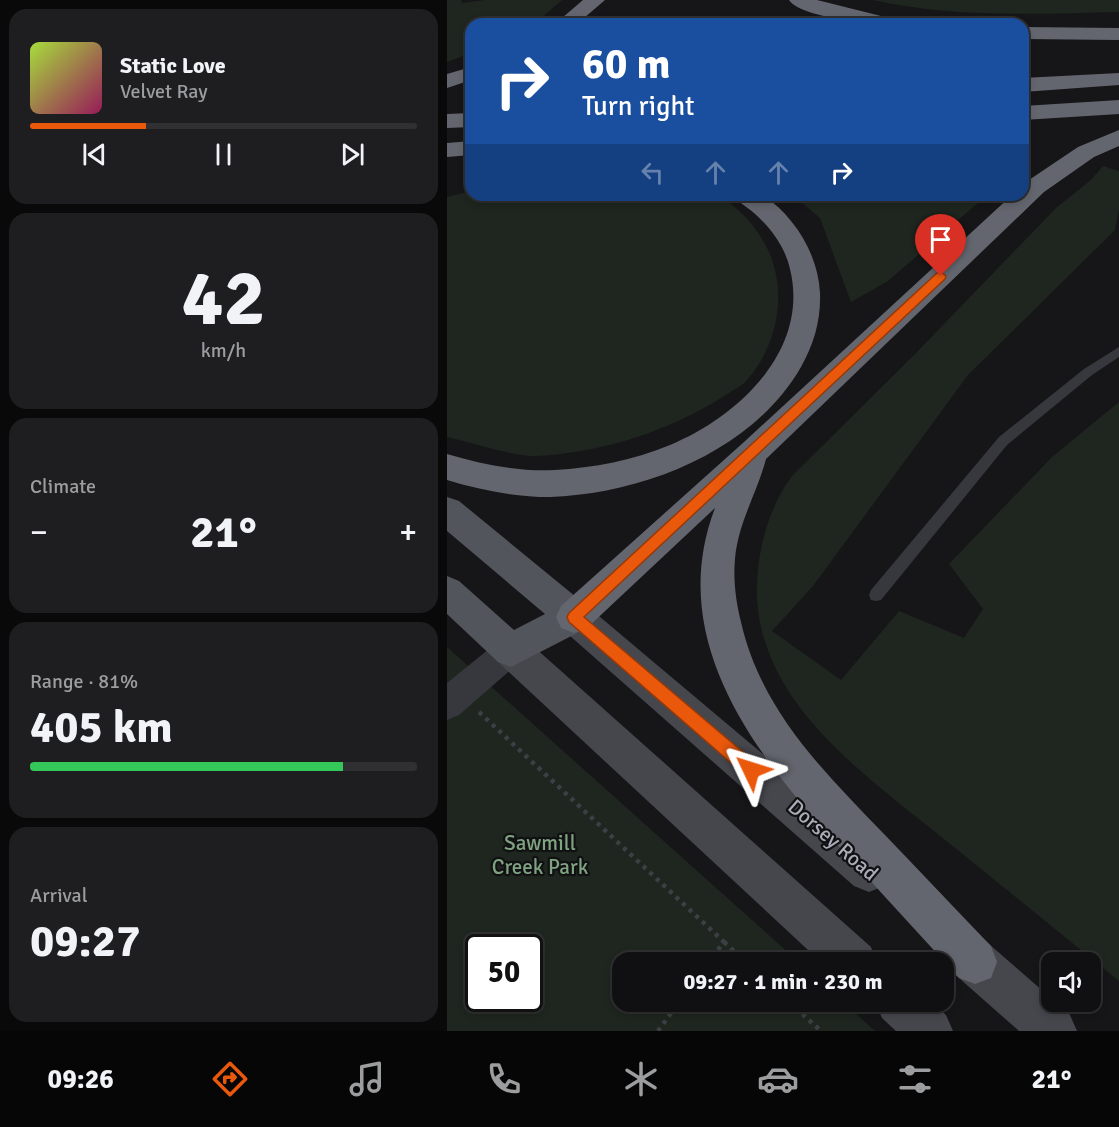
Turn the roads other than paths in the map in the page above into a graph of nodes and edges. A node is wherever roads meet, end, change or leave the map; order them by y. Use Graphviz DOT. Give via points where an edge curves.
graph roads {
  1 [pos="595,0"];
  2 [pos="799,0"];
  3 [pos="572,18"];
  4 [pos="864,18"];
  5 [pos="1029,33"];
  6 [pos="1119,34"];
  7 [pos="465,75"];
  8 [pos="1119,79"];
  9 [pos="447,81"];
  10 [pos="1029,85"];
  11 [pos="1119,107"];
  12 [pos="1029,113"];
  13 [pos="465,120"];
  14 [pos="447,121"];
  15 [pos="1119,137"];
  16 [pos="465,148"];
  17 [pos="447,150"];
  18 [pos="465,159"];
  19 [pos="447,160"];
  20 [pos="1029,193"];
  21 [pos="754,201"];
  22 [pos="1020,201"];
  23 [pos="1119,351"];
  24 [pos="755,451"];
  25 [pos="447,467"];
  26 [pos="447,511"];
  27 [pos="447,592"];
  28 [pos="876,595"];
  29 [pos="574,617"];
  30 [pos="511,650"];
  31 [pos="460,704"];
  32 [pos="843,952"];
  33 [pos="975,962"];
  34 [pos="909,1012"];
  35 [pos="930,1031"];
  36 [pos="1054,1031"];
  1 -- 3 [label="highway"];
  2 -- 4 [label="highway"];
  5 -- 6 [label="highway"];
  7 -- 9 [label="highway"];
  8 -- 10 [label="highway"];
  11 -- 12 [label="highway"];
  13 -- 14 [label="highway"];
  15 -- 20 [label="highway" via="1086,152"];
  16 -- 17 [label="highway"];
  18 -- 19 [label="highway"];
  21 -- 25 [label="highway" via="777,219 793,242 804,267 808,299 804,329 791,360 764,396 707,441 629,471 537,484"];
  22 -- 24 [label="highway"];
  23 -- 28 [label="lane" via="1003,441"];
  24 -- 29 [label="highway"];
  24 -- 33 [label="highway" via="729,512 719,551 717,592 733,664 751,704 802,778"];
  26 -- 29 [label="main road, Dorsey Road"];
  27 -- 30 [label="main road"];
  29 -- 30 [label="main road"];
  29 -- 33 [label="main road, Dorsey Road"];
  30 -- 31 [label="street"];
  30 -- 32 [label="main road"];
  33 -- 36 [label="main road, Dorsey Road"];
  34 -- 35 [label="main road"];
}
